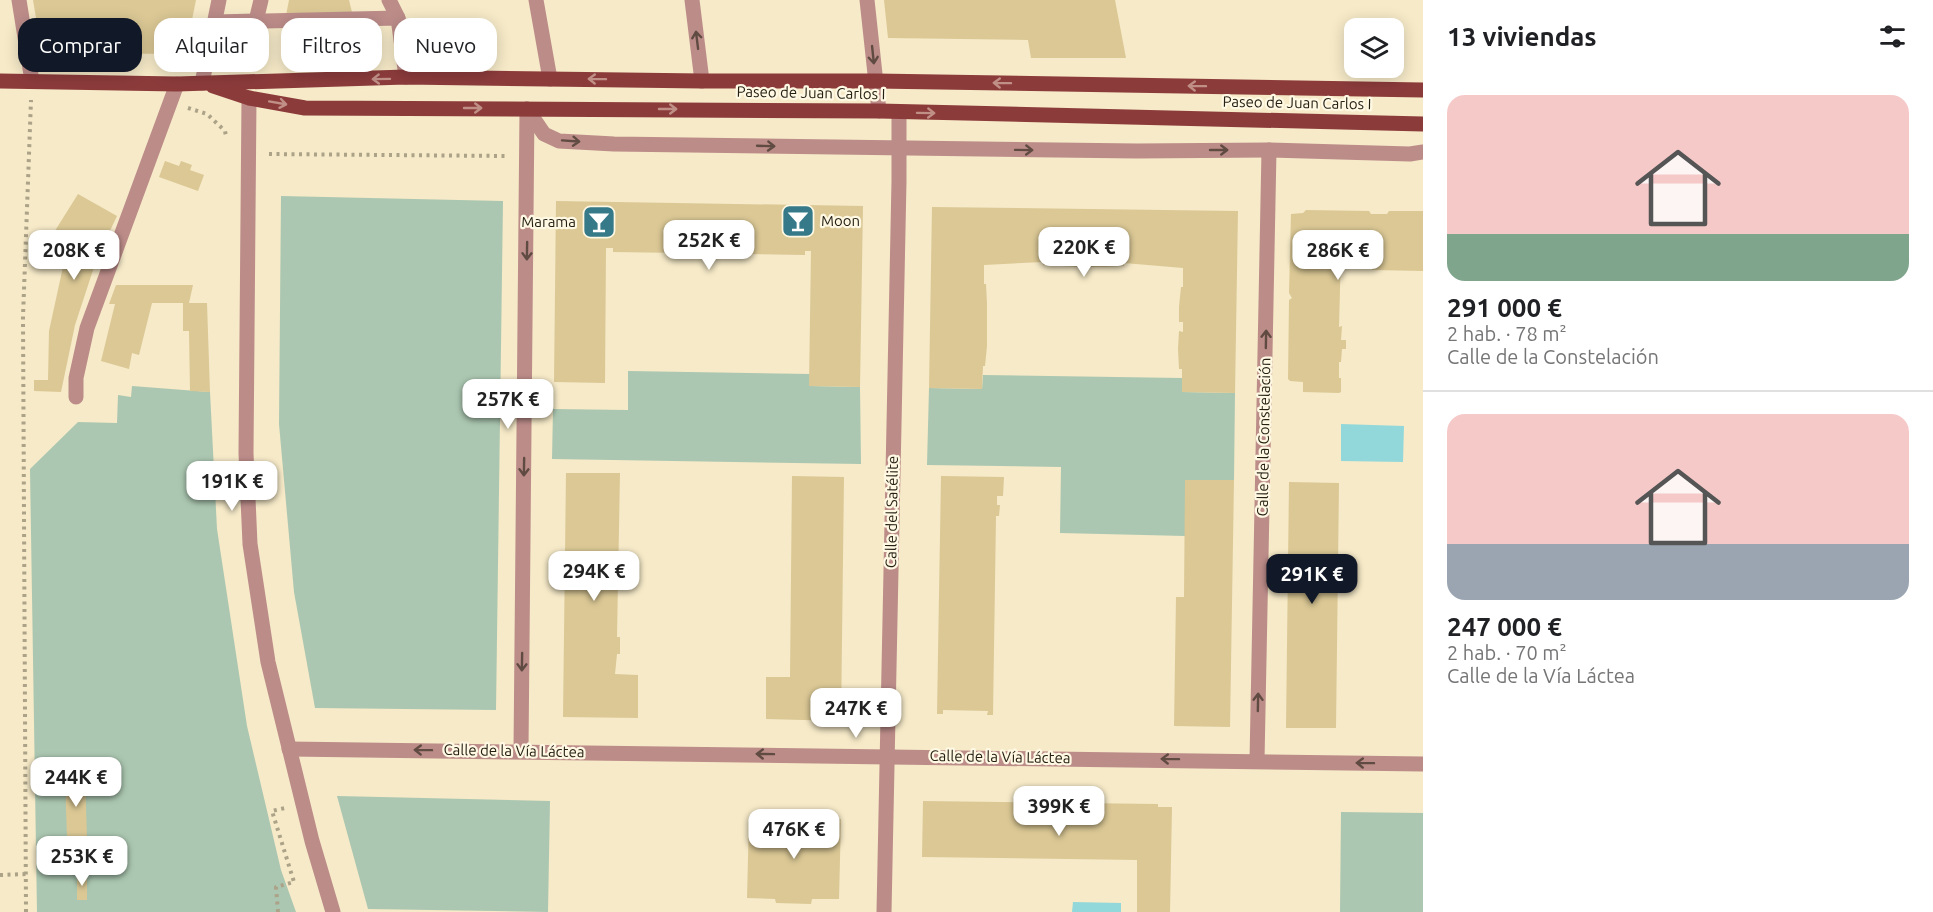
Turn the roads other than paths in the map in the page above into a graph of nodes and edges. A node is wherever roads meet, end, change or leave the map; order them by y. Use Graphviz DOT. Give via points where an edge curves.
graph roads {
  1 [pos="19,0"];
  2 [pos="219,0"];
  3 [pos="261,0"];
  4 [pos="388,0"];
  5 [pos="536,0"];
  6 [pos="692,0"];
  7 [pos="867,0"];
  8 [pos="215,18"];
  9 [pos="257,18"];
  10 [pos="394,18"];
  11 [pos="398,18"];
  12 [pos="269,21"];
  13 [pos="204,72"];
  14 [pos="405,72"];
  15 [pos="406,77"];
  16 [pos="550,79"];
  17 [pos="0,81"];
  18 [pos="32,81"];
  19 [pos="702,81"];
  20 [pos="876,81"];
  21 [pos="202,83"];
  22 [pos="177,84"];
  23 [pos="1423,90"];
  24 [pos="249,98"];
  25 [pos="527,109"];
  26 [pos="879,111"];
  27 [pos="899,112"];
  28 [pos="1423,124"];
  29 [pos="900,148"];
  30 [pos="1269,150"];
  31 [pos="1423,152"];
  32 [pos="76,397"];
  33 [pos="289,749"];
  34 [pos="521,751"];
  35 [pos="886,756"];
  36 [pos="1257,760"];
  37 [pos="1423,764"];
  38 [pos="333,912"];
  39 [pos="885,912"];
  1 -- 18 [label="street"];
  2 -- 8 [label="street"];
  3 -- 9 [label="street"];
  4 -- 11 [label="street"];
  5 -- 16 [label="street"];
  19 -- 6 [label="street, one-way"];
  7 -- 20 [label="street, one-way"];
  10 -- 12 [label="street"];
  13 -- 21 [label="street"];
  14 -- 15 [label="street"];
  15 -- 16 [label="main road, Paseo de Juan Carlos I"];
  15 -- 21 [label="main road, Paseo de Juan Carlos I, one-way"];
  19 -- 16 [label="main road, Paseo de Juan Carlos I, one-way"];
  17 -- 18 [label="main road, Paseo de Juan Carlos I"];
  18 -- 22 [label="main road, Paseo de Juan Carlos I"];
  19 -- 20 [label="main road, Paseo de Juan Carlos I"];
  23 -- 20 [label="main road, Paseo de Juan Carlos I, one-way"];
  20 -- 26 [label="street"];
  21 -- 22 [label="main road, Paseo de Juan Carlos I"];
  21 -- 24 [label="main road, Paseo de Juan Carlos I"];
  22 -- 32 [label="street" via="87,328"];
  24 -- 25 [label="main road, Paseo de Juan Carlos I, one-way" via="305,108"];
  24 -- 33 [label="street" via="246,453 250,544 268,662"];
  25 -- 26 [label="main road, Paseo de Juan Carlos I, one-way"];
  25 -- 29 [label="street, one-way" via="544,134 559,141"];
  25 -- 34 [label="street, one-way"];
  26 -- 27 [label="main road, Paseo de Juan Carlos I"];
  27 -- 28 [label="main road, Paseo de Juan Carlos I, one-way"];
  27 -- 29 [label="street, Calle del Satélite"];
  29 -- 30 [label="street, one-way"];
  29 -- 35 [label="street, Calle del Satélite"];
  30 -- 31 [label="street"];
  36 -- 30 [label="street, Calle de la Constelación, one-way"];
  34 -- 33 [label="street, Calle de la Vía Láctea, one-way"];
  33 -- 38 [label="street"];
  35 -- 34 [label="street, Calle de la Vía Láctea, one-way"];
  36 -- 35 [label="street, Calle de la Vía Láctea, one-way"];
  35 -- 39 [label="street, Calle del Satélite"];
  37 -- 36 [label="street, Calle de la Vía Láctea, one-way"];
}
